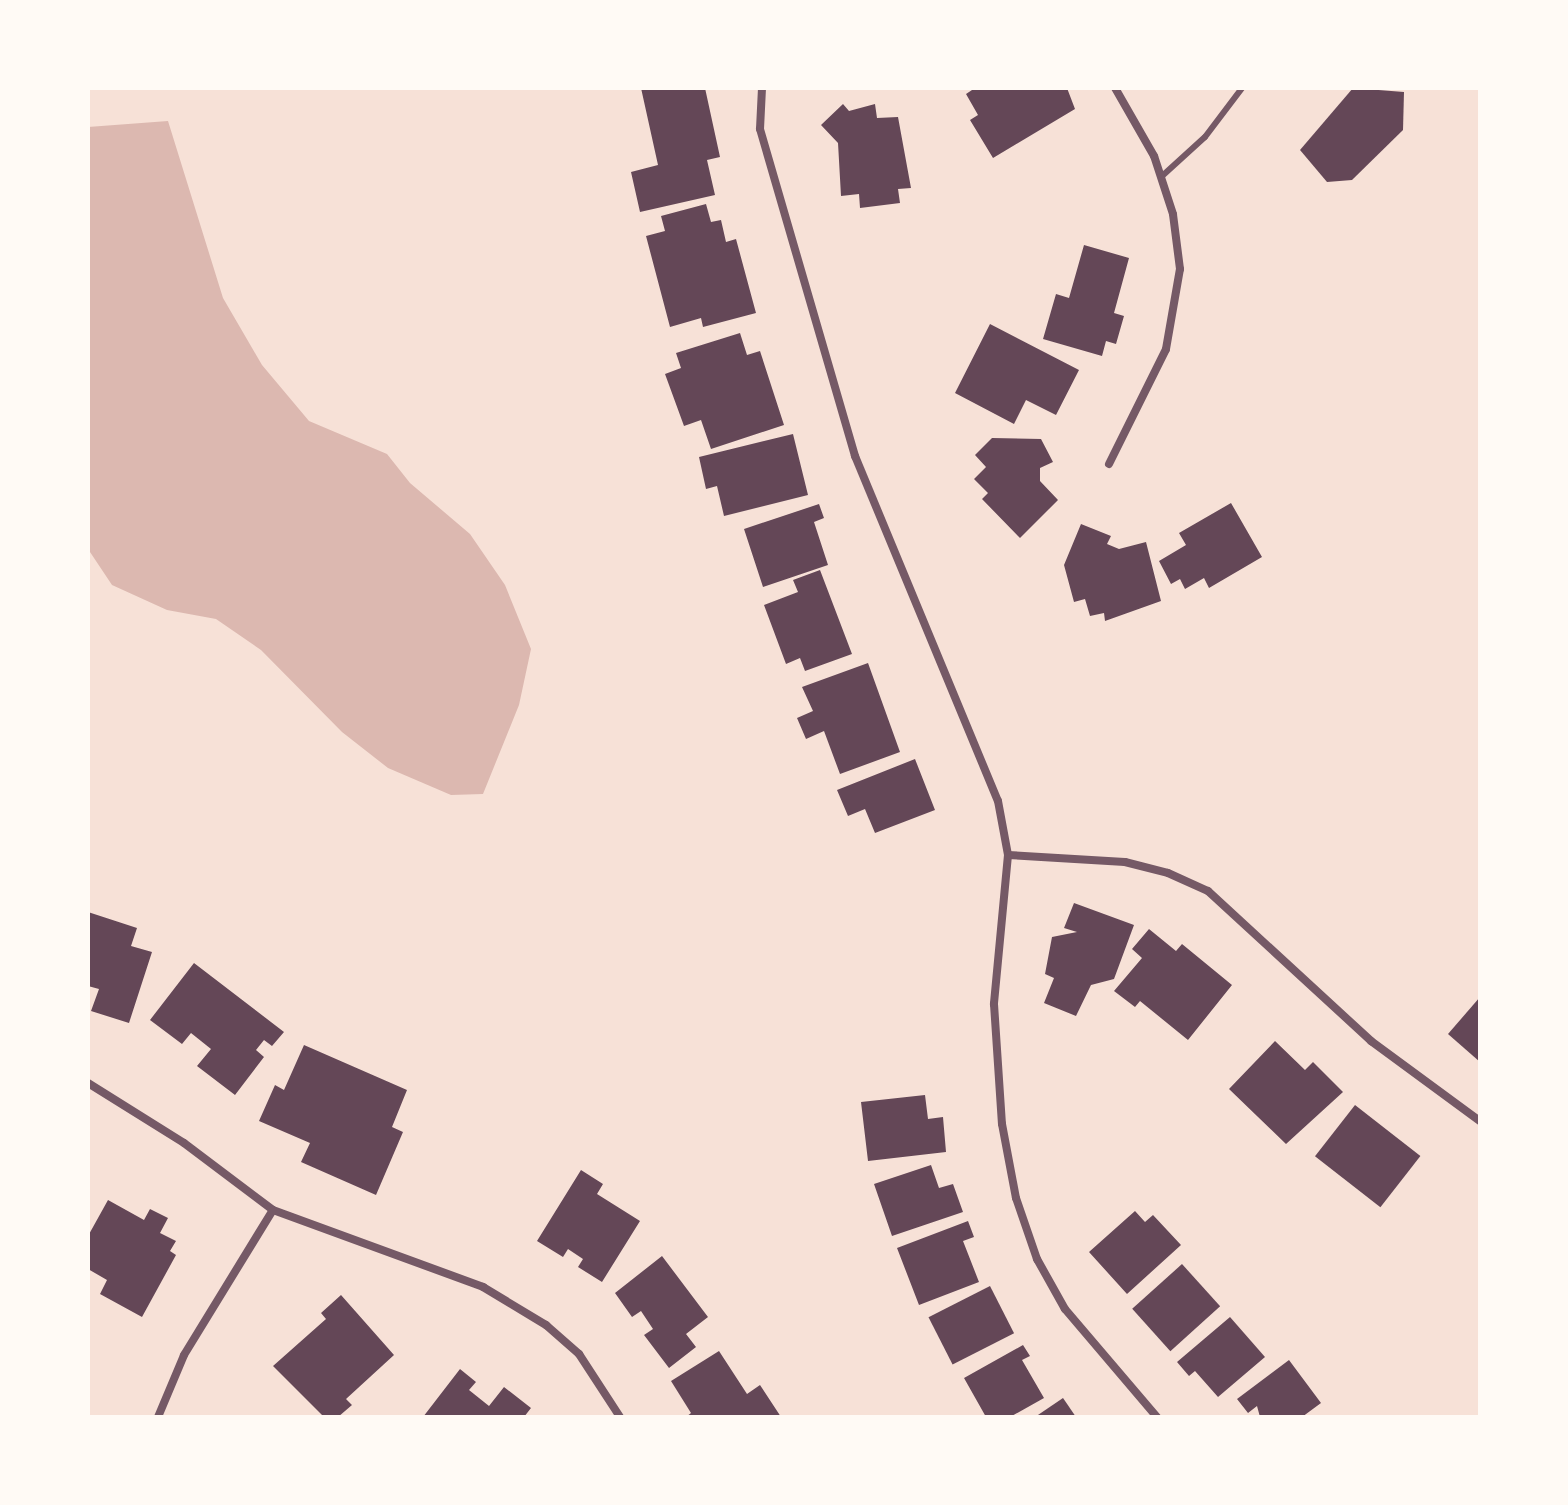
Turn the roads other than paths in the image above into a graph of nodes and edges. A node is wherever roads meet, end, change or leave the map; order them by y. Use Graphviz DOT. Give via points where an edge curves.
graph roads {
  1 [pos="762,88"];
  2 [pos="1115,88"];
  3 [pos="1242,88"];
  4 [pos="1161,177"];
  5 [pos="1109,464"];
  6 [pos="1008,855"];
  7 [pos="88,1083"];
  8 [pos="1480,1121"];
  9 [pos="273,1210"];
  10 [pos="158,1417"];
  11 [pos="620,1417"];
  12 [pos="1157,1417"];
  1 -- 6 [label="street" via="764,145 855,456 956,705 983,754"];
  2 -- 4 [label="street" via="1130,108"];
  3 -- 4 [label="lane" via="1205,137"];
  4 -- 5 [label="street" via="1173,214 1180,269 1166,349"];
  6 -- 8 [label="street" via="1125,862 1208,891 1371,1041"];
  6 -- 12 [label="street" via="994,1004 1002,1124 1016,1198 1037,1259 1065,1309"];
  7 -- 9 [label="street" via="184,1143"];
  9 -- 10 [label="street" via="184,1355"];
  9 -- 11 [label="street" via="483,1287 546,1325 579,1354"];
}
